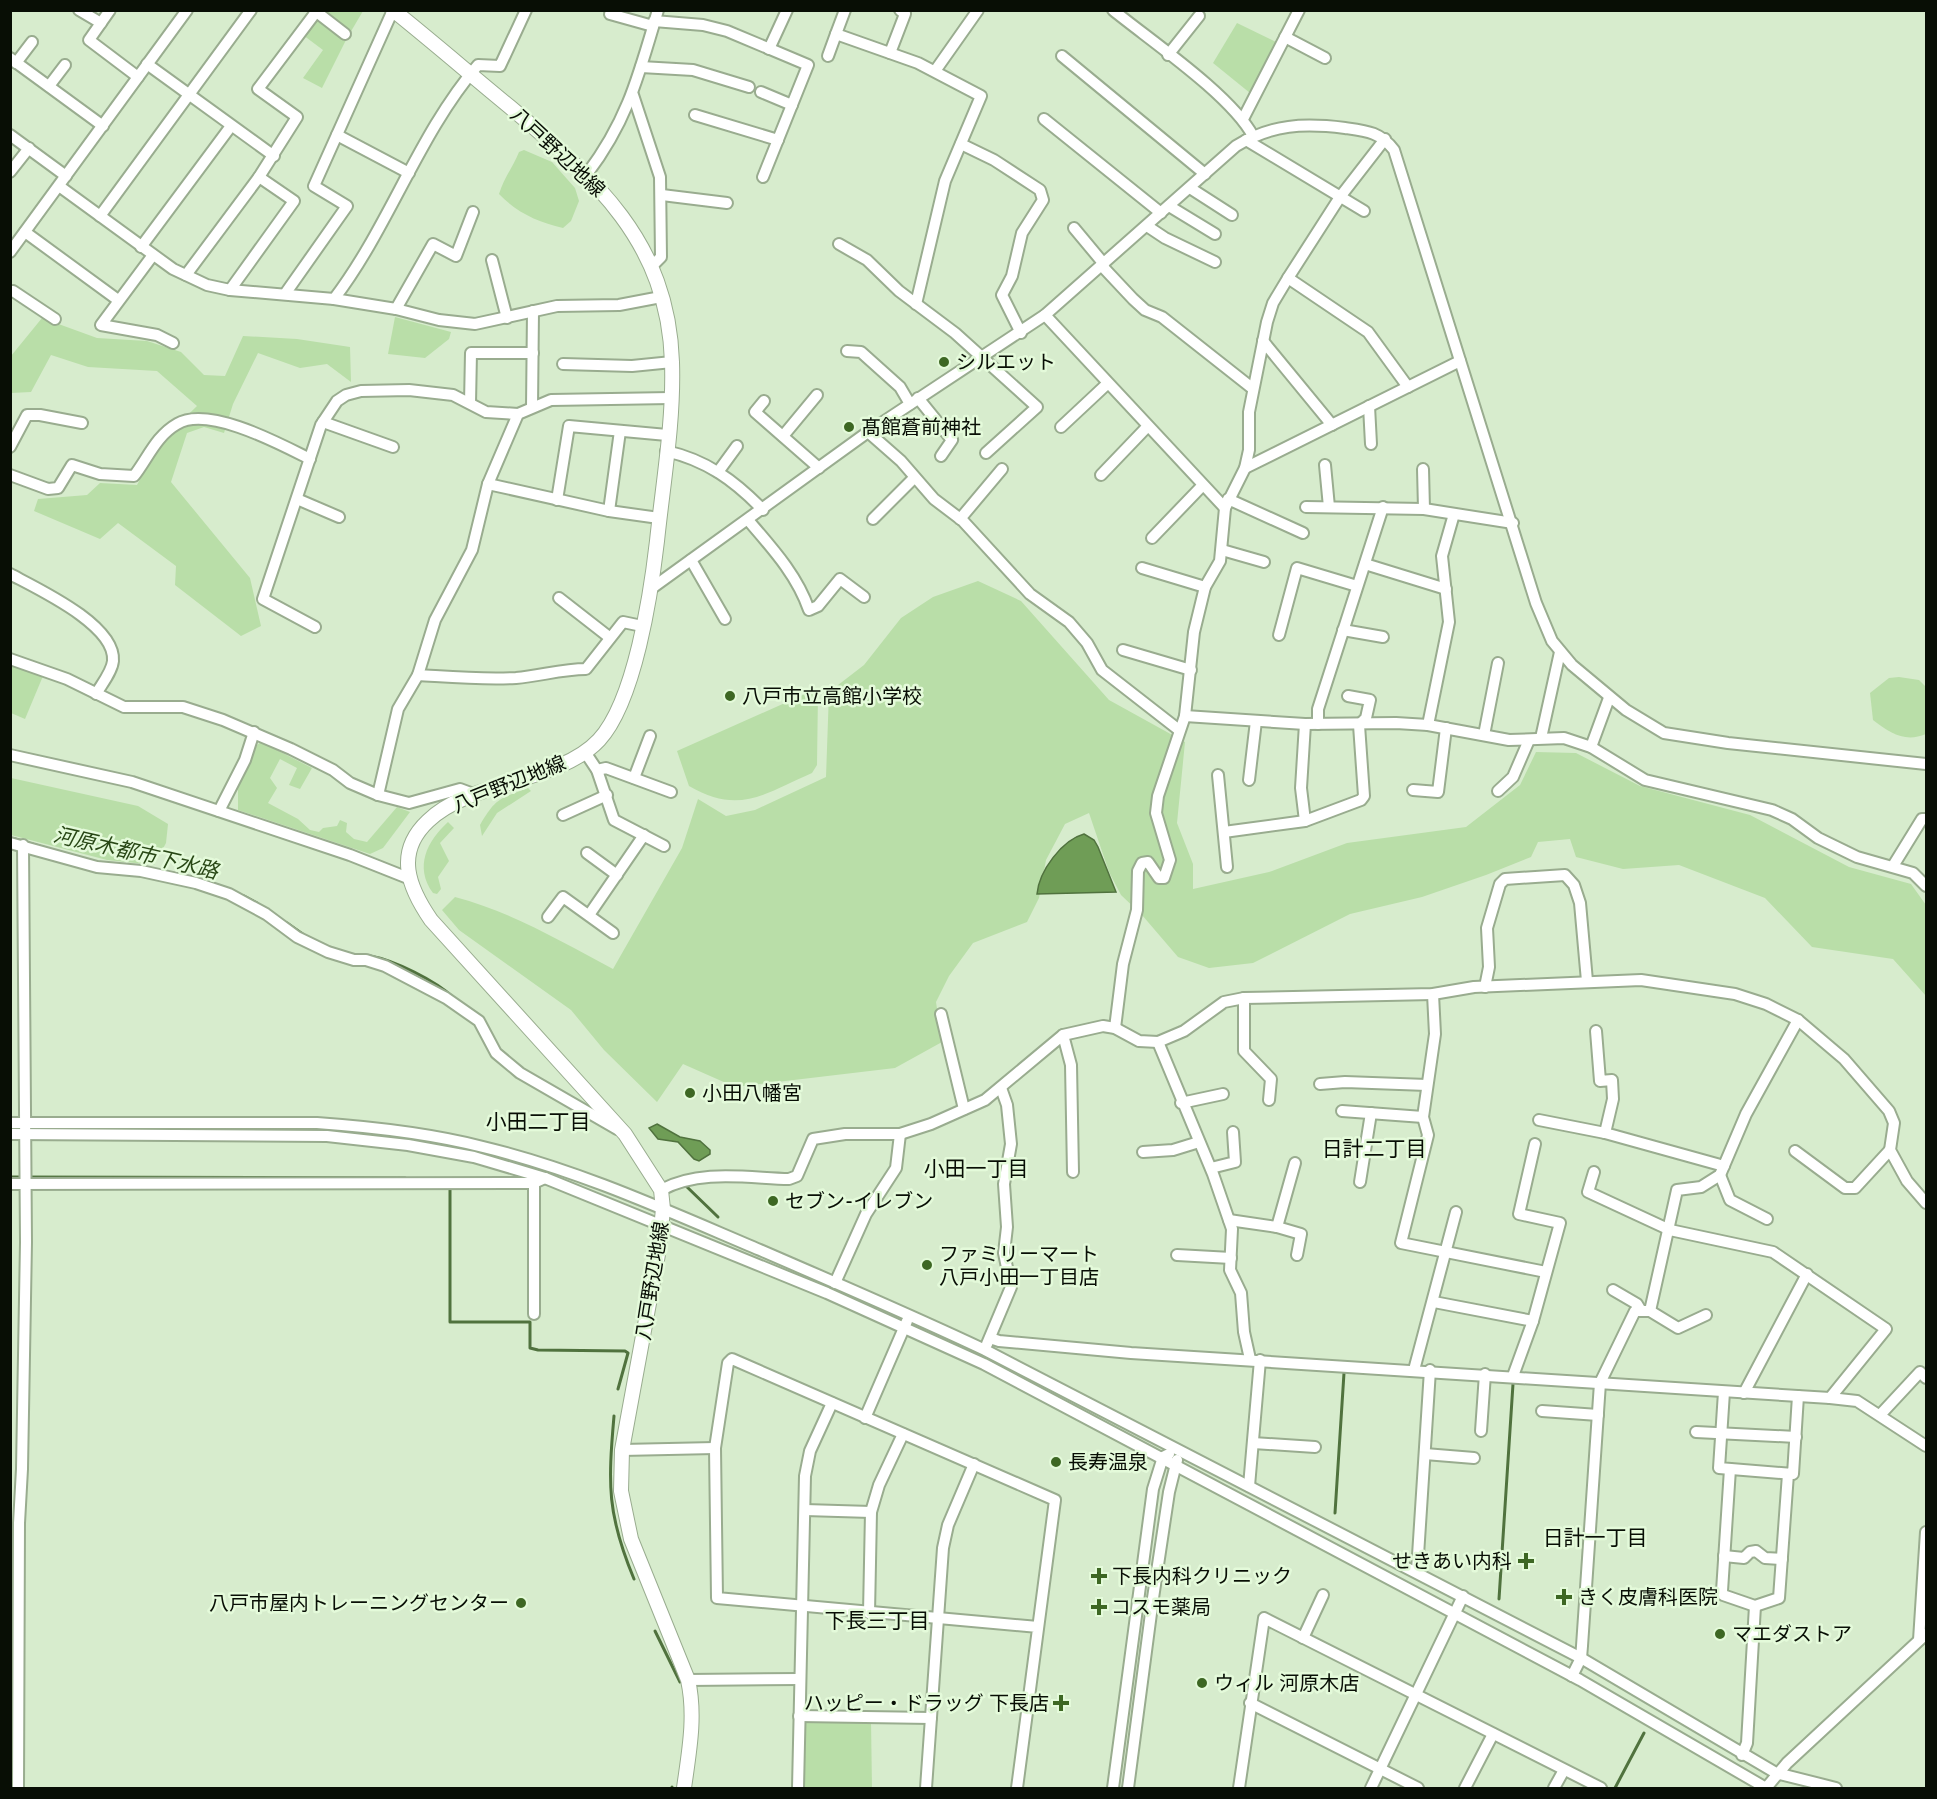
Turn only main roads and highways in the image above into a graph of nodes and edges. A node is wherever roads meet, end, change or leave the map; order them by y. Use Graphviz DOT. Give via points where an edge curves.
graph roads {
  1 [pos="403,13"];
  2 [pos="684,1788"];
  1 -- 2 [label="main road, 八戸野辺地線" via="587,174 608,197 632,230 651,267 669,334 671,398 652,588 617,712 601,739 585,752 476,795 427,822 414,839 408,878 414,896 431,920 625,1134 661,1190 660,1249 622,1450 621,1491 631,1539 688,1680 692,1728"];
}
